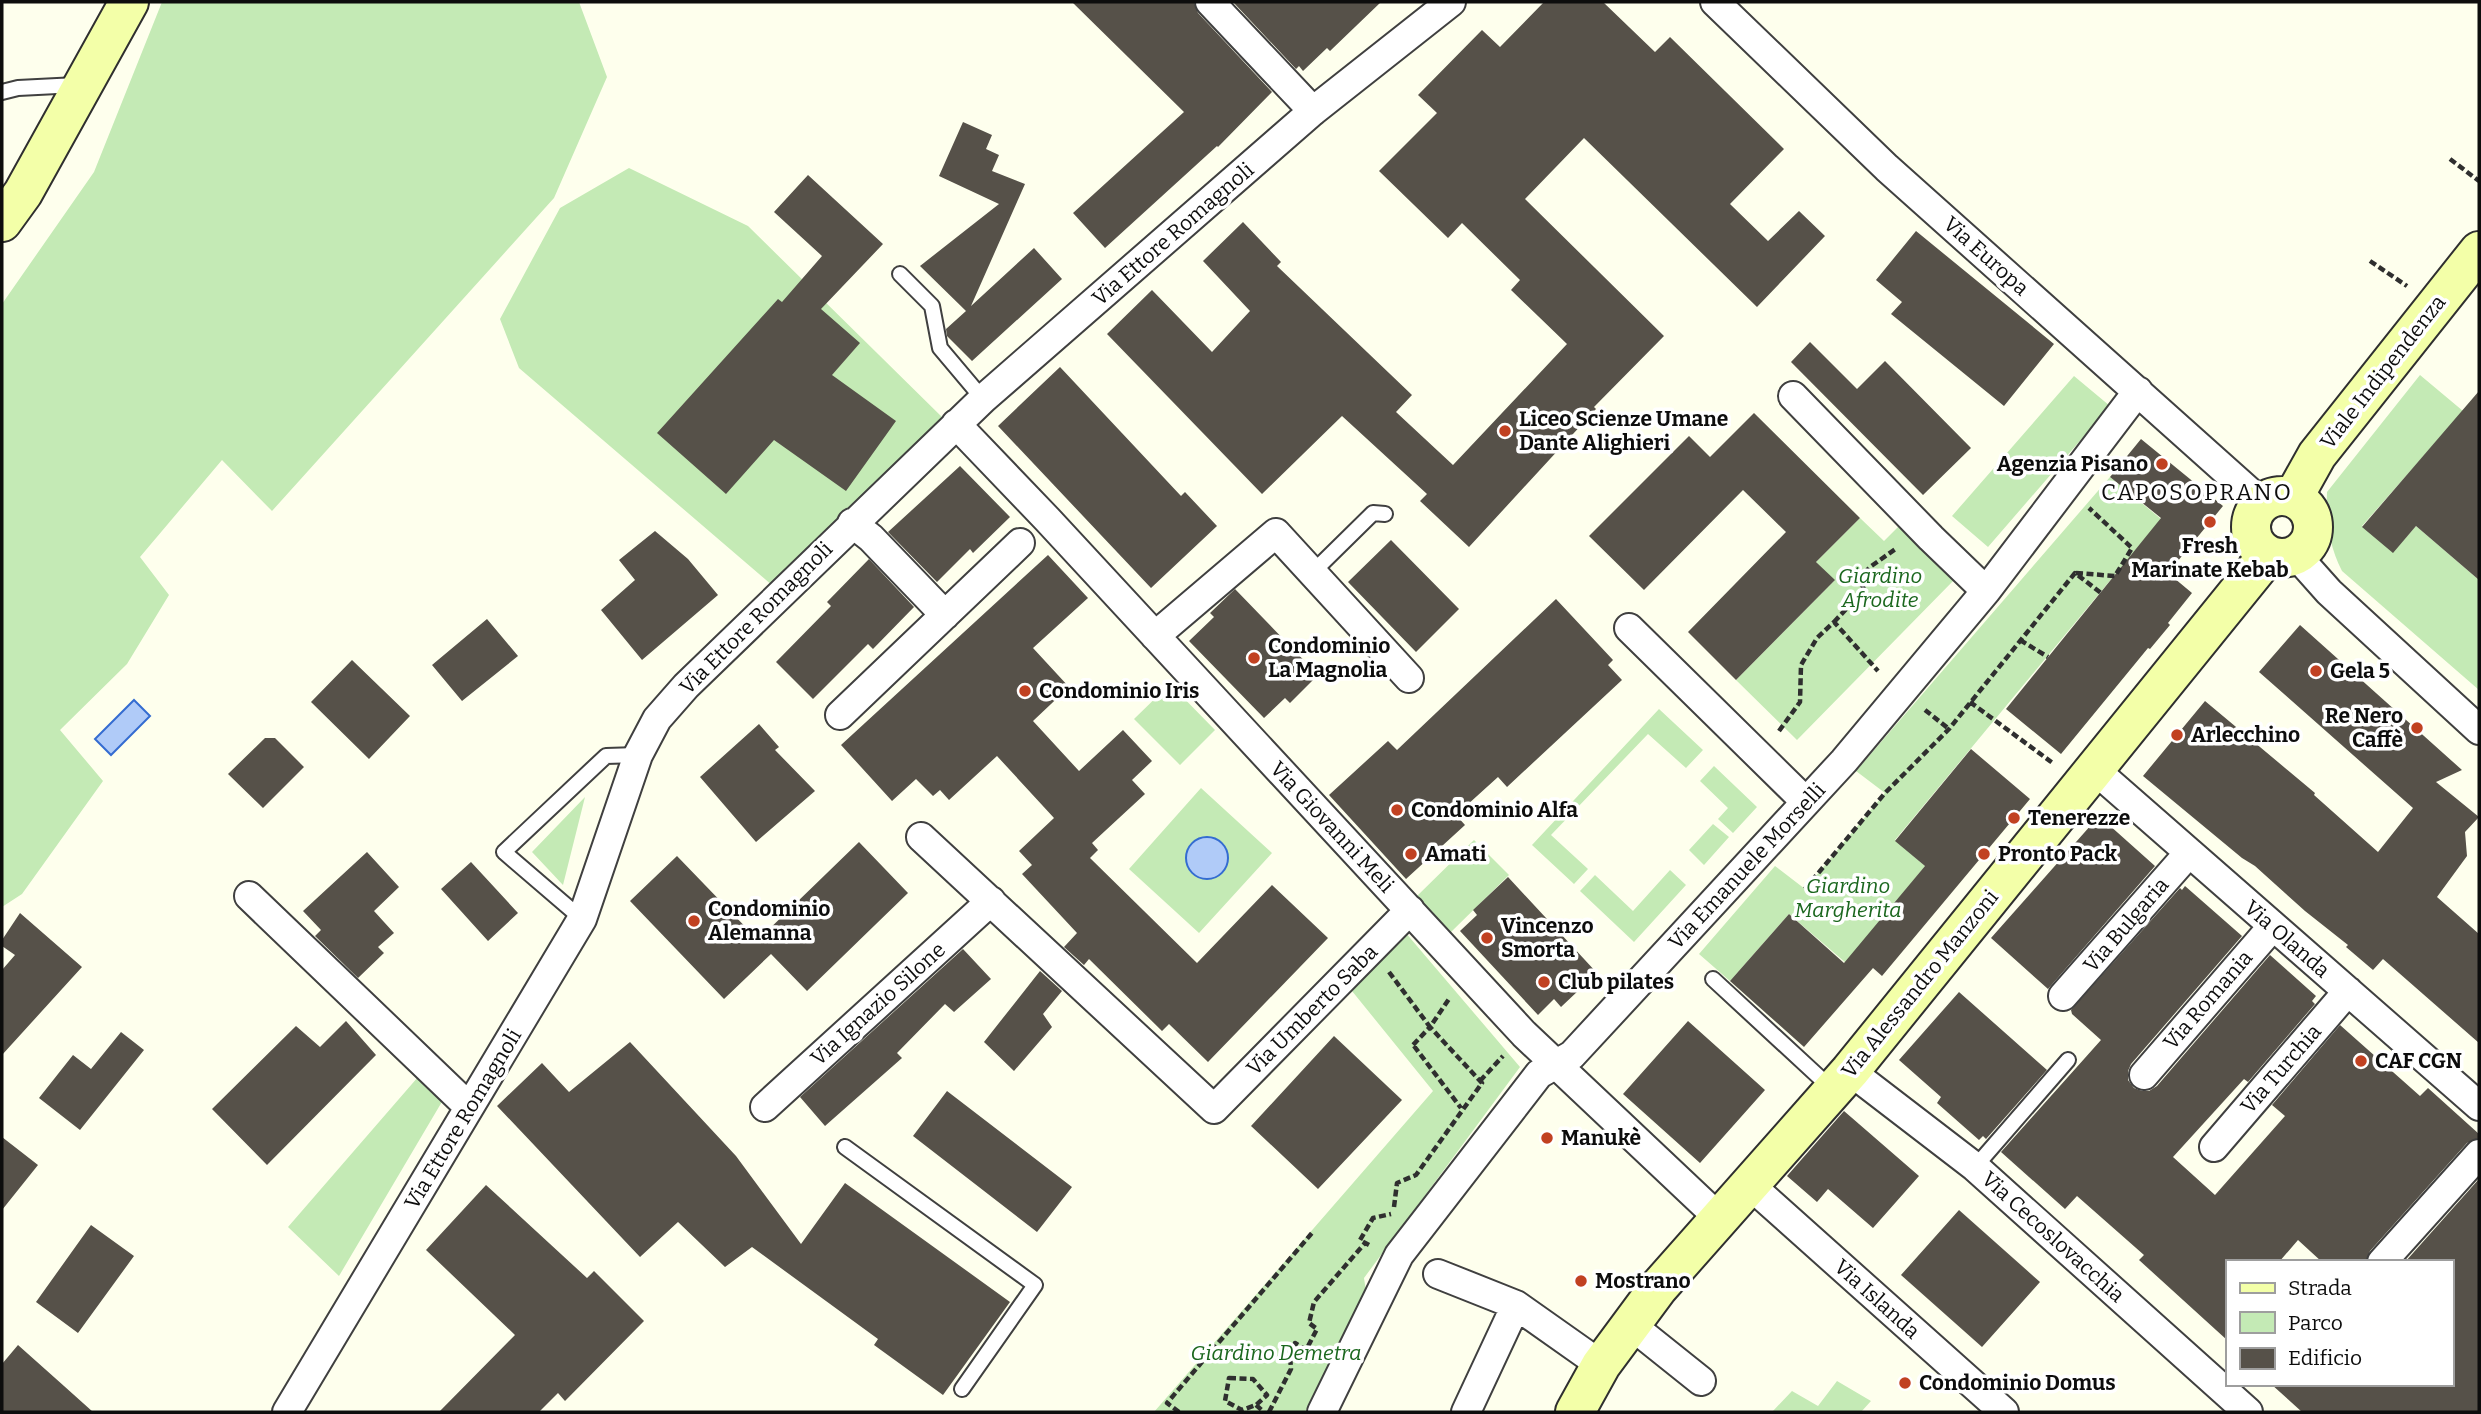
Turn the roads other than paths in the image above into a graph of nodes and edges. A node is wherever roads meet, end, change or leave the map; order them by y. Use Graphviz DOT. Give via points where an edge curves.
graph roads {
  1 [pos="129,2"];
  2 [pos="1210,2"];
  3 [pos="1451,2"];
  4 [pos="1715,2"];
  5 [pos="85,84"];
  6 [pos="2,92"];
  7 [pos="1313,111"];
  8 [pos="2,222"];
  9 [pos="2479,251"];
  10 [pos="900,274"];
  11 [pos="2138,391"];
  12 [pos="1793,396"];
  13 [pos="983,399"];
  14 [pos="956,424"];
  15 [pos="2278,501"];
  16 [pos="1385,513"];
  17 [pos="852,523"];
  18 [pos="1020,543"];
  19 [pos="2282,555"];
  20 [pos="1312,573"];
  21 [pos="1986,591"];
  22 [pos="944,615"];
  23 [pos="1629,628"];
  24 [pos="1155,635"];
  25 [pos="1409,678"];
  26 [pos="840,715"];
  27 [pos="2479,730"];
  28 [pos="638,755"];
  29 [pos="2089,778"];
  30 [pos="1806,802"];
  31 [pos="921,837"];
  32 [pos="2188,853"];
  33 [pos="249,896"];
  34 [pos="991,901"];
  35 [pos="1410,911"];
  36 [pos="582,919"];
  37 [pos="2273,926"];
  38 [pos="1713,979"];
  39 [pos="2348,991"];
  40 [pos="2063,996"];
  41 [pos="2068,1060"];
  42 [pos="1557,1063"];
  43 [pos="2144,1074"];
  44 [pos="1841,1080"];
  45 [pos="2479,1106"];
  46 [pos="469,1107"];
  47 [pos="765,1107"];
  48 [pos="845,1147"];
  49 [pos="2214,1147"];
  50 [pos="2479,1154"];
  51 [pos="1975,1167"];
  52 [pos="1750,1185"];
  53 [pos="1720,1219"];
  54 [pos="2384,1260"];
  55 [pos="1438,1274"];
  56 [pos="1516,1306"];
  57 [pos="1631,1325"];
  58 [pos="1601,1365"];
  59 [pos="1702,1381"];
  60 [pos="962,1389"];
  61 [pos="287,1412"];
  62 [pos="1322,1412"];
  63 [pos="1466,1412"];
  64 [pos="1575,1412"];
  65 [pos="2004,1412"];
  66 [pos="2248,1412"];
  1 -- 5 [label="street"];
  2 -- 7 [label="street"];
  3 -- 7 [label="street, Via Ettore Romagnoli"];
  4 -- 11 [label="street, Via Europa" via="1887,168"];
  5 -- 6 [label="lane"];
  5 -- 8 [label="street"];
  7 -- 13 [label="street, Via Ettore Romagnoli"];
  9 -- 15 [label="street, Viale Indipendenza"];
  10 -- 13 [label="lane" via="932,306 940,348"];
  11 -- 15 [label="street, Via Europa"];
  11 -- 21 [label="street, Via Emanuele Morselli"];
  12 -- 21 [label="street"];
  13 -- 14 [label="street, Via Ettore Romagnoli"];
  14 -- 17 [label="street, Via Ettore Romagnoli"];
  14 -- 24 [label="street, Via Giovanni Meli"];
  15 -- 19 [label="street" via="2252,521 2252,531 2255,541"];
  15 -- 19 [label="street" via="2305,506 2312,518 2313,533 2307,546"];
  16 -- 20 [label="lane" via="1373,513"];
  17 -- 22 [label="street"];
  17 -- 28 [label="street, Via Ettore Romagnoli" via="686,685 657,719"];
  18 -- 22 [label="street"];
  19 -- 27 [label="street" via="2329,592"];
  19 -- 29 [label="street, Via Alessandro Manzoni"];
  20 -- 24 [label="street" via="1276,533"];
  20 -- 25 [label="street"];
  21 -- 30 [label="street, Via Emanuele Morselli"];
  22 -- 26 [label="street"];
  23 -- 30 [label="street"];
  24 -- 35 [label="street, Via Giovanni Meli"];
  28 -- 36 [label="street, Via Ettore Romagnoli"];
  28 -- 36 [label="lane" via="606,756 504,852"];
  29 -- 32 [label="street, Via Olanda"];
  29 -- 44 [label="street, Via Alessandro Manzoni"];
  30 -- 42 [label="street, Via Emanuele Morselli" via="1572,1055"];
  31 -- 34 [label="street"];
  32 -- 37 [label="street, Via Olanda"];
  32 -- 40 [label="street, Via Bulgaria"];
  33 -- 46 [label="street"];
  34 -- 35 [label="street, Via Umberto Saba" via="1214,1109"];
  34 -- 47 [label="street, Via Ignazio Silone"];
  35 -- 42 [label="street, Via Giovanni Meli" via="1524,1034"];
  36 -- 46 [label="street, Via Ettore Romagnoli"];
  37 -- 39 [label="street, Via Olanda"];
  37 -- 43 [label="street, Via Romania"];
  38 -- 44 [label="lane"];
  39 -- 45 [label="street, Via Olanda"];
  39 -- 49 [label="street, Via Turchia"];
  41 -- 51 [label="lane"];
  42 -- 53 [label="street, Via Giovanni Meli"];
  42 -- 62 [label="street, Via Emanuele Morselli" via="1539,1074 1399,1255"];
  44 -- 51 [label="street, Via Cecoslovacchia"];
  44 -- 52 [label="street, Via Alessandro Manzoni"];
  46 -- 61 [label="street, Via Ettore Romagnoli"];
  48 -- 60 [label="lane" via="1035,1285"];
  50 -- 54 [label="street"];
  51 -- 66 [label="street, Via Cecoslovacchia"];
  52 -- 53 [label="street, Via Alessandro Manzoni"];
  52 -- 65 [label="street, Via Islanda"];
  53 -- 57 [label="street, Via Alessandro Manzoni"];
  55 -- 56 [label="street"];
  56 -- 58 [label="street"];
  56 -- 63 [label="street"];
  57 -- 58 [label="street, Via Alessandro Manzoni"];
  57 -- 59 [label="street"];
  58 -- 64 [label="street, Via Alessandro Manzoni"];
}
